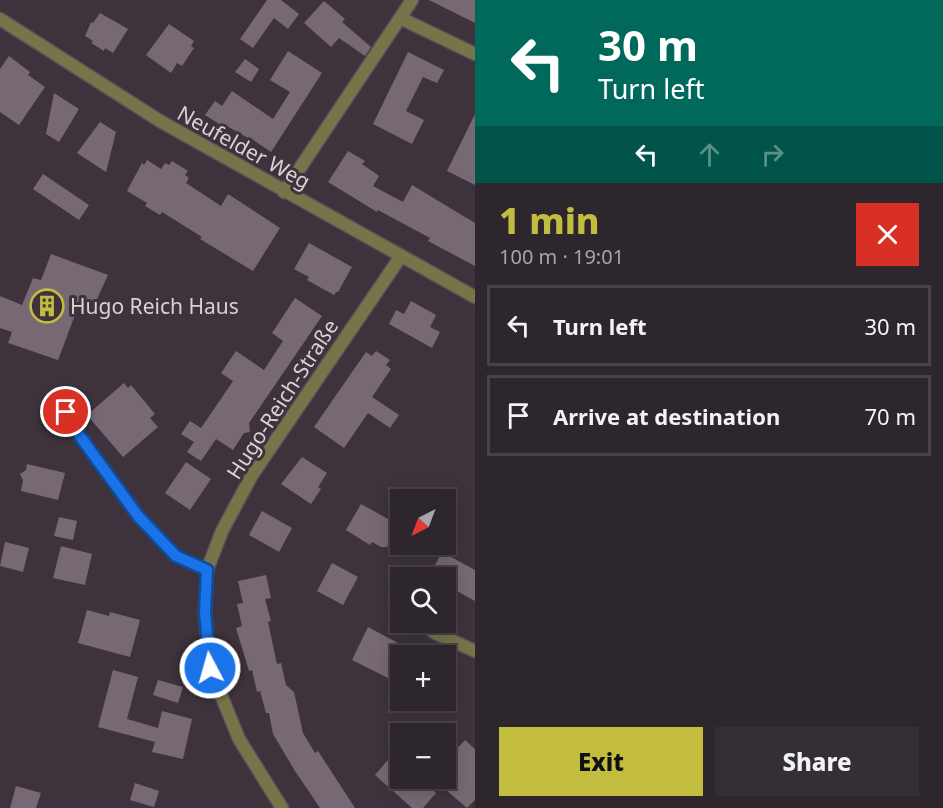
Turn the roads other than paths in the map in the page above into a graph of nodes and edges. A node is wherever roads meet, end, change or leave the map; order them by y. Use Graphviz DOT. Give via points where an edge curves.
graph roads {
  1 [pos="412,0"];
  2 [pos="400,18"];
  3 [pos="0,19"];
  4 [pos="475,54"];
  5 [pos="284,192"];
  6 [pos="401,256"];
  7 [pos="475,297"];
  8 [pos="58,396"];
  9 [pos="207,570"];
  10 [pos="435,633"];
  11 [pos="475,651"];
  12 [pos="282,808"];
  1 -- 2 [label="street"];
  2 -- 4 [label="street"];
  2 -- 5 [label="street"];
  3 -- 5 [label="street, Neufelder Weg" via="160,121"];
  5 -- 6 [label="street, Neufelder Weg"];
  6 -- 7 [label="street, Neufelder Weg"];
  6 -- 9 [label="street, Hugo-Reich-Straße" via="252,475 222,531"];
  8 -- 9 [label="lane" via="74,428 138,516 176,556"];
  9 -- 12 [label="street, Hugo-Reich-Straße" via="205,612 210,668 239,739"];
  10 -- 11 [label="street"];
}
